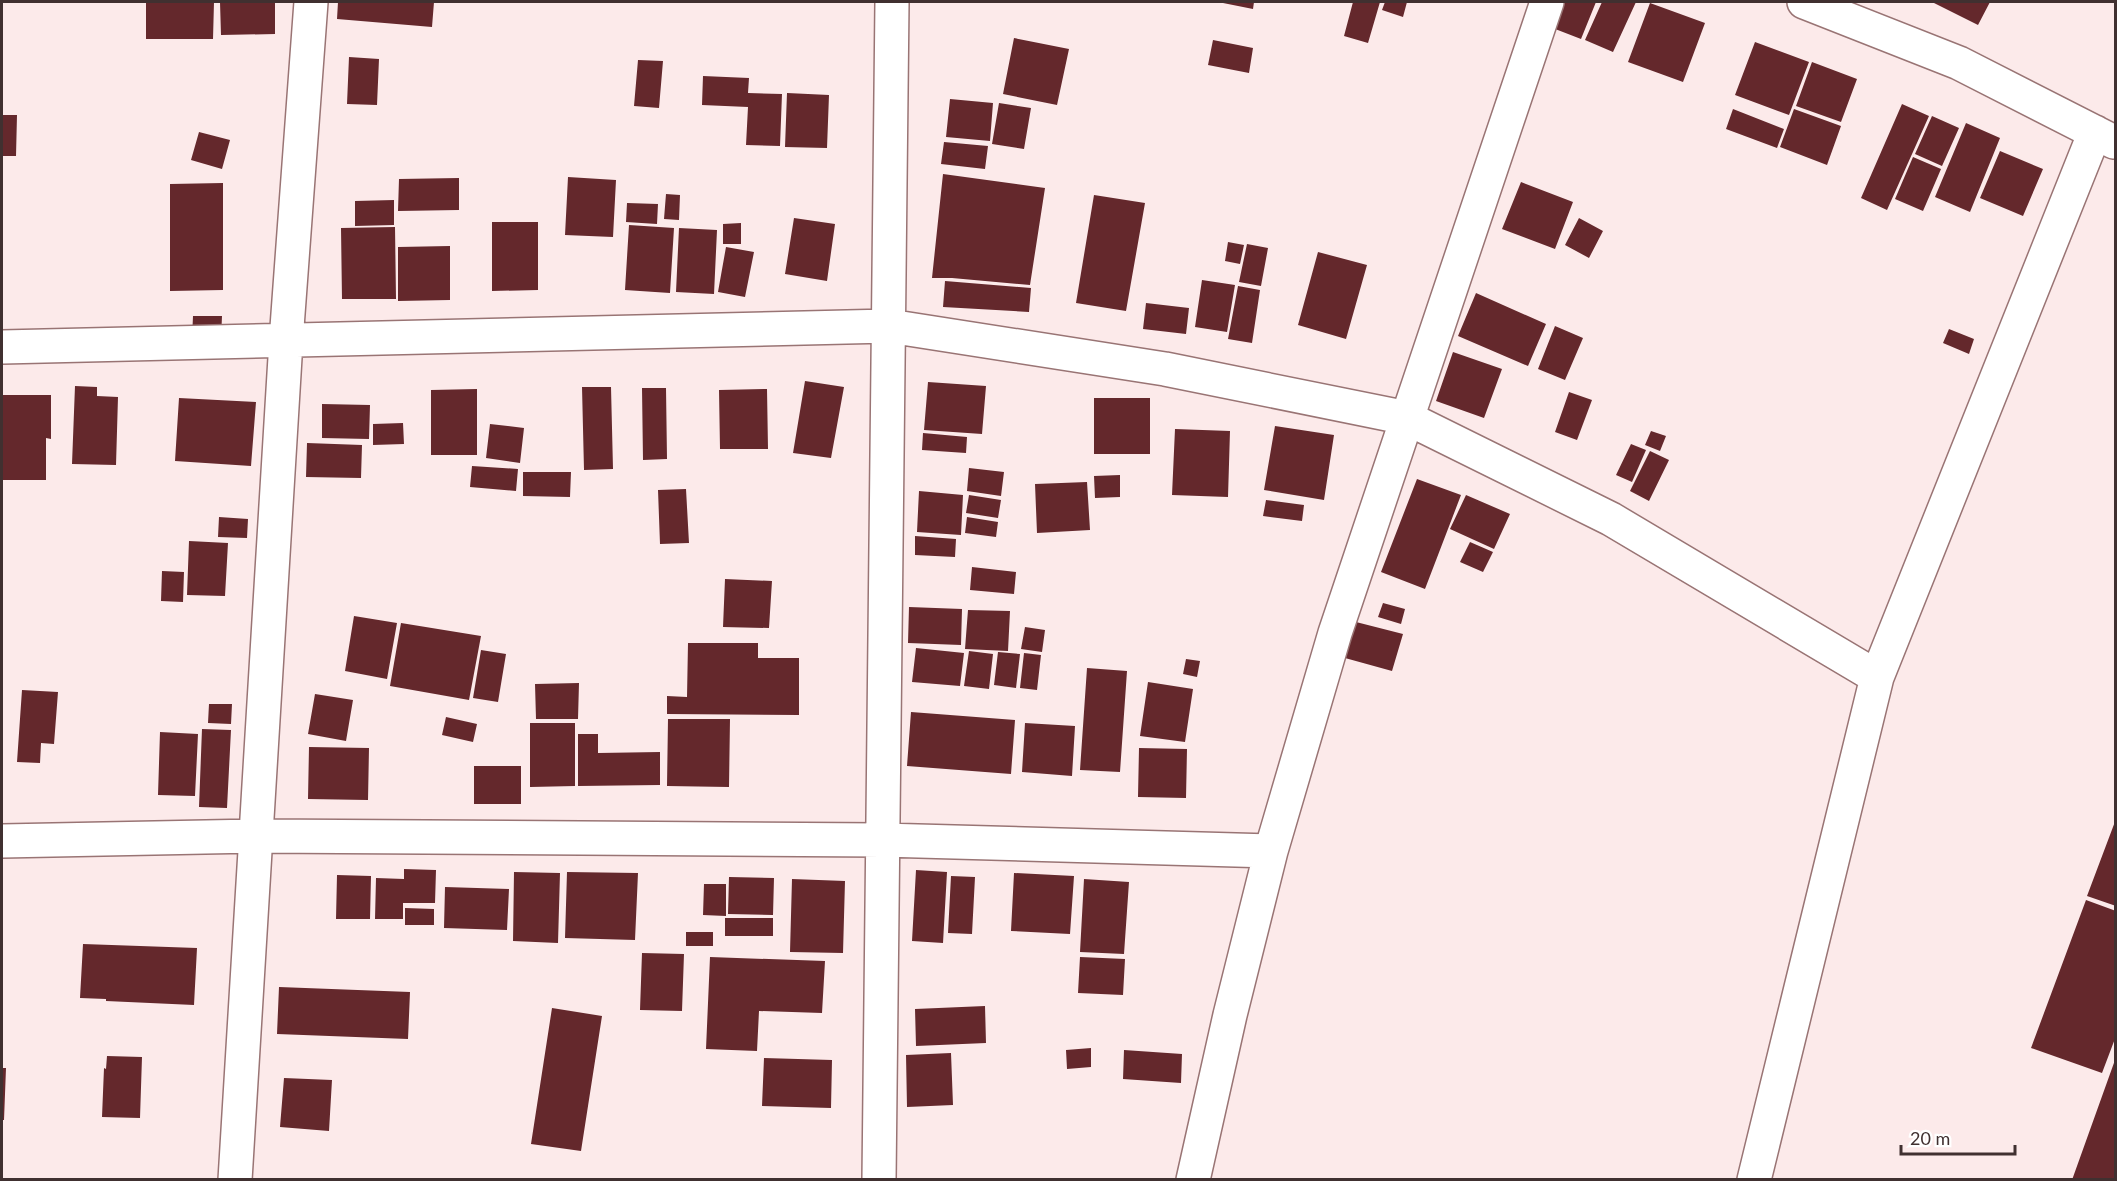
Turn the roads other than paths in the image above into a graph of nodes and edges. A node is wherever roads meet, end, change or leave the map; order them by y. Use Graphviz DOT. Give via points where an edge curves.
graph roads {
  1 [pos="311,2"];
  2 [pos="892,2"];
  3 [pos="1547,2"];
  4 [pos="1804,2"];
  5 [pos="2105,137"];
  6 [pos="889,326"];
  7 [pos="286,340"];
  8 [pos="2,347"];
  9 [pos="1407,418"];
  10 [pos="1877,677"];
  11 [pos="257,836"];
  12 [pos="882,840"];
  13 [pos="2,841"];
  14 [pos="1271,851"];
  15 [pos="235,1179"];
  16 [pos="879,1179"];
  17 [pos="1192,1179"];
  18 [pos="1754,1179"];
  1 -- 7 [label="street"];
  2 -- 6 [label="street"];
  3 -- 9 [label="street"];
  4 -- 5 [label="street" via="1959,63"];
  5 -- 10 [label="street"];
  6 -- 7 [label="street"];
  6 -- 9 [label="street" via="1165,369"];
  6 -- 12 [label="street"];
  7 -- 8 [label="street"];
  7 -- 11 [label="street"];
  9 -- 10 [label="street" via="1611,519"];
  9 -- 14 [label="street" via="1335,633"];
  10 -- 18 [label="street"];
  11 -- 12 [label="street"];
  11 -- 13 [label="street"];
  11 -- 15 [label="street"];
  12 -- 14 [label="street"];
  12 -- 16 [label="street"];
  14 -- 17 [label="street"];
}
